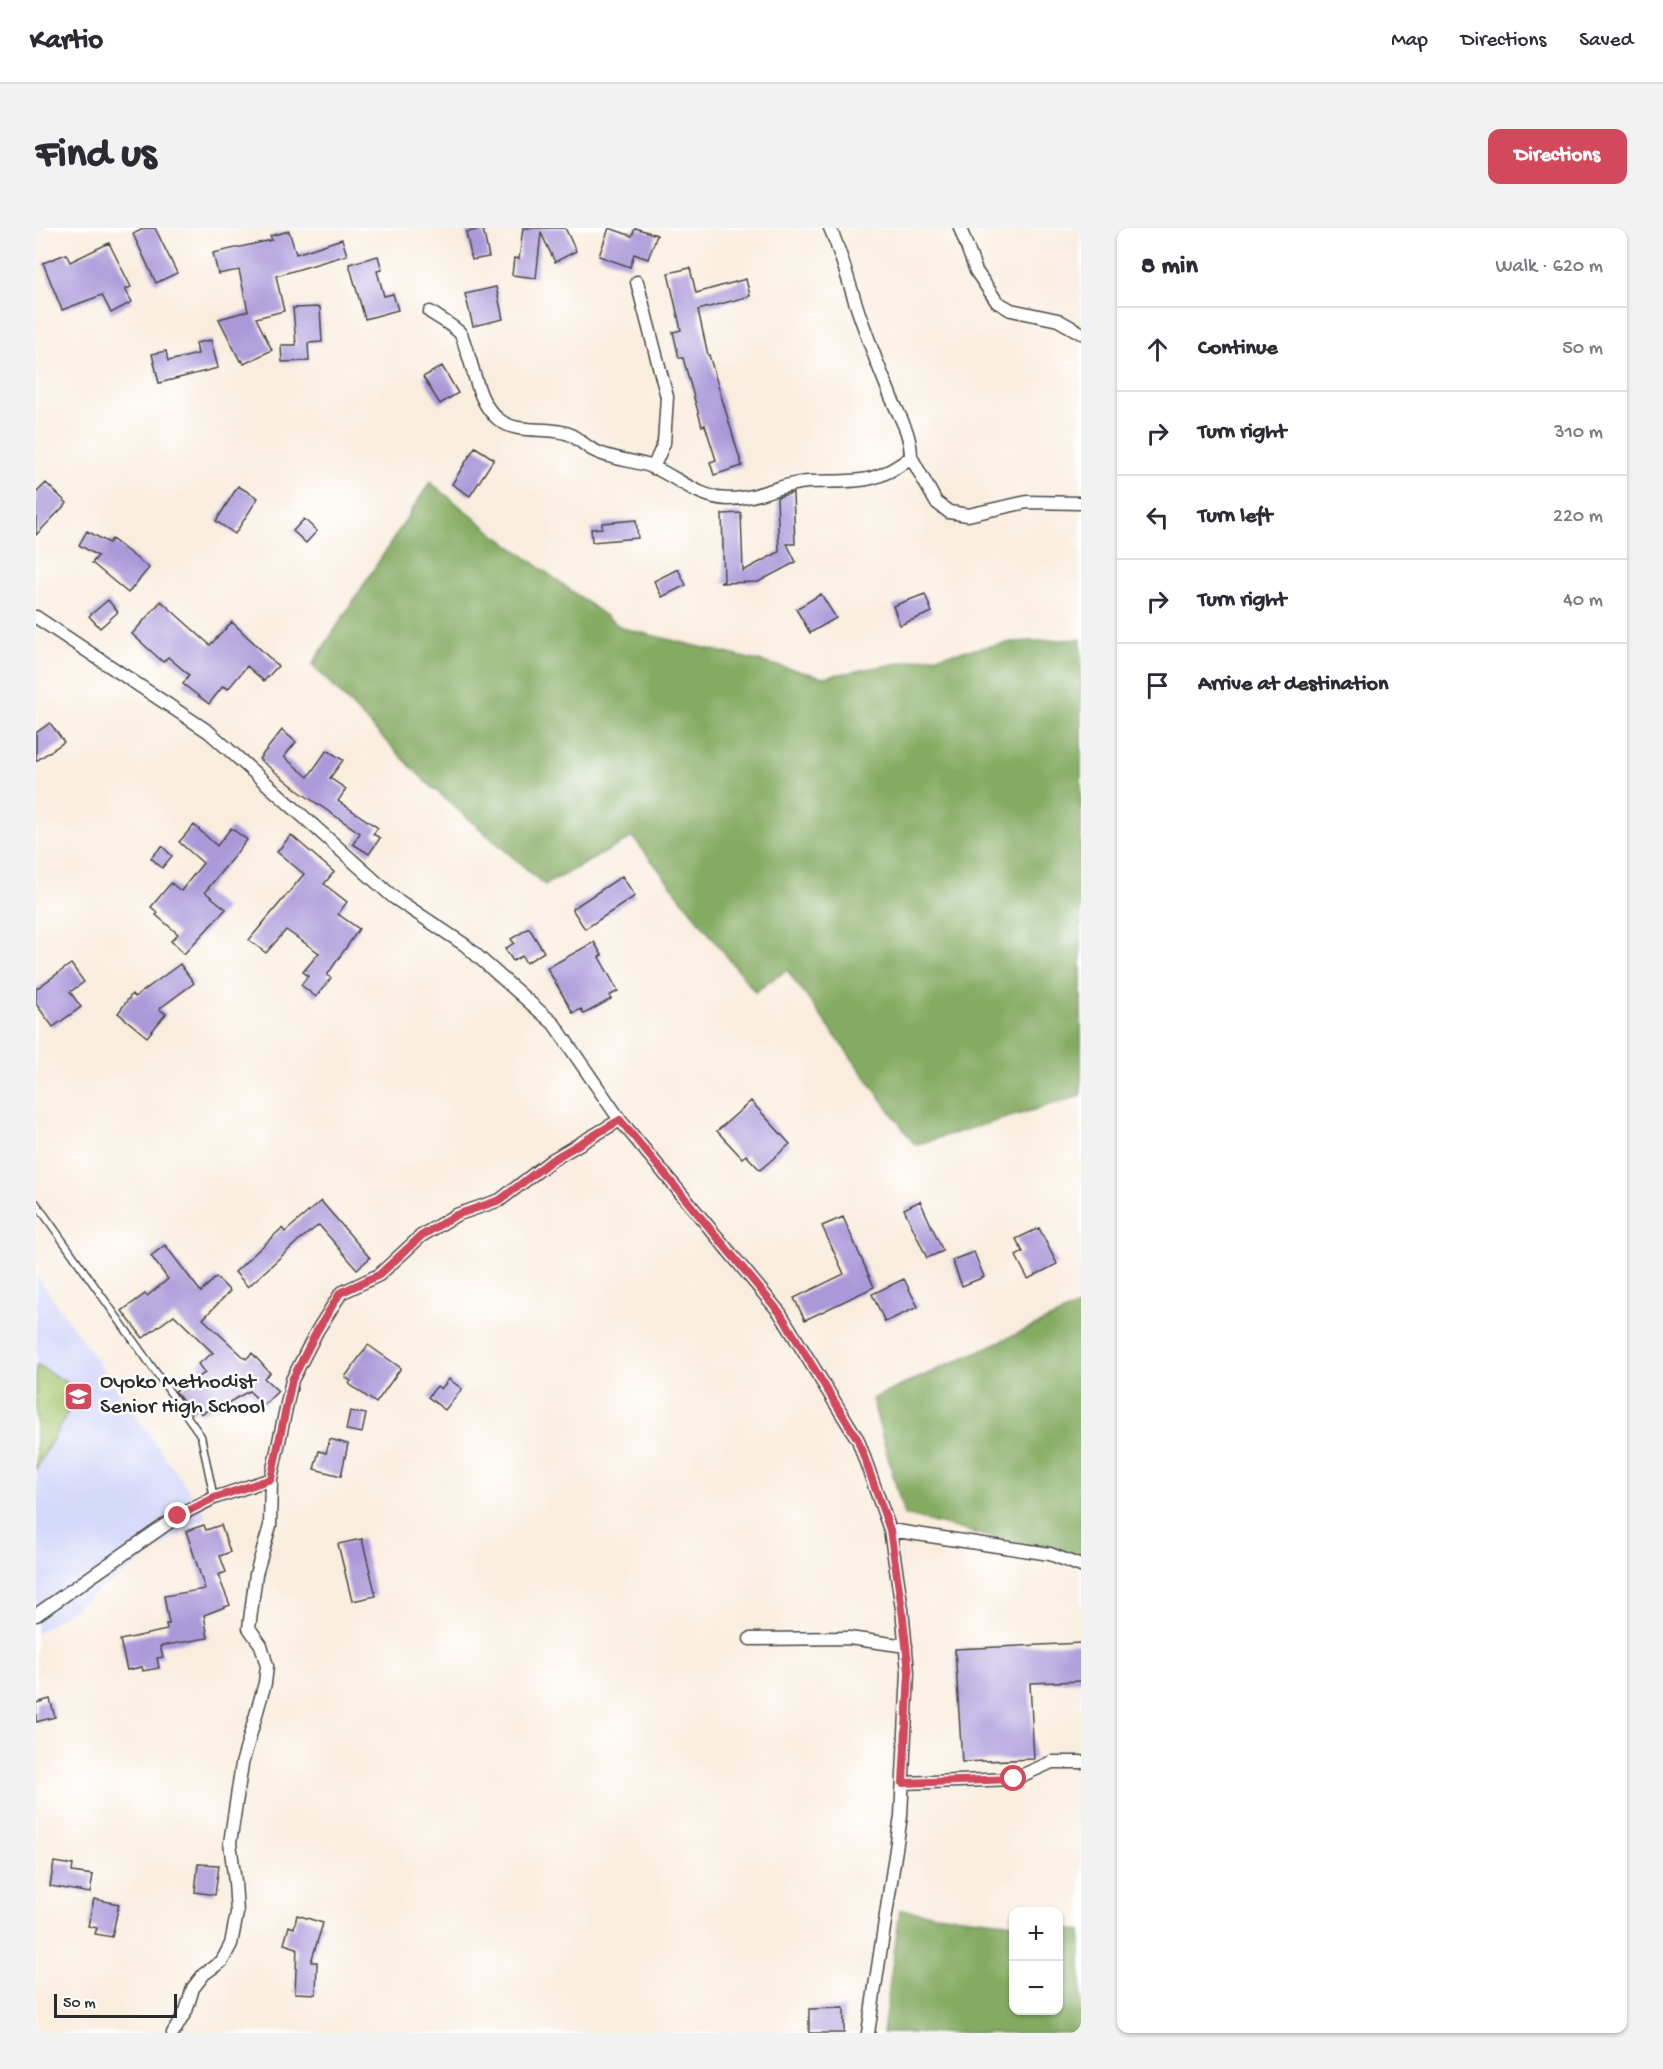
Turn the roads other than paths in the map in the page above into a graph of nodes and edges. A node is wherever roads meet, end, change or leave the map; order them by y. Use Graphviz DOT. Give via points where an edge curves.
graph roads {
  1 [pos="830,228"];
  2 [pos="960,228"];
  3 [pos="637,282"];
  4 [pos="430,312"];
  5 [pos="1081,333"];
  6 [pos="911,456"];
  7 [pos="653,468"];
  8 [pos="1081,503"];
  9 [pos="36,617"];
  10 [pos="620,1120"];
  11 [pos="36,1203"];
  12 [pos="271,1479"];
  13 [pos="214,1498"];
  14 [pos="890,1530"];
  15 [pos="1081,1566"];
  16 [pos="36,1615"];
  17 [pos="750,1639"];
  18 [pos="906,1646"];
  19 [pos="1081,1761"];
  20 [pos="903,1783"];
  21 [pos="173,2033"];
  22 [pos="868,2033"];
  1 -- 6 [label="street" via="860,319 907,428"];
  2 -- 5 [label="street" via="976,271 997,302 1011,310 1058,320"];
  3 -- 7 [label="street" via="667,397 664,443"];
  4 -- 7 [label="street" via="460,334 484,403 499,421 524,430 568,434 597,452"];
  6 -- 7 [label="street" via="875,478 858,482 805,482 752,498 710,496"];
  6 -- 8 [label="street" via="936,502 949,512 968,515 1027,502"];
  9 -- 10 [label="street" via="209,732 393,897 465,945 554,1024"];
  10 -- 12 [label="street" via="552,1160 500,1200 456,1215 430,1230 379,1275 340,1293 292,1380"];
  10 -- 14 [label="street" via="780,1313 858,1440"];
  11 -- 13 [label="lane" via="201,1436"];
  12 -- 13 [label="street"];
  12 -- 21 [label="street" via="270,1526 256,1574 249,1628 261,1645 267,1666 242,1764 230,1843 237,1913 231,1944 222,1961 193,1988"];
  13 -- 16 [label="street" via="178,1516"];
  14 -- 15 [label="street" via="1050,1554"];
  14 -- 18 [label="street"];
  17 -- 18 [label="street" via="849,1638"];
  18 -- 20 [label="street" via="909,1672"];
  19 -- 20 [label="street" via="1052,1762 1014,1779"];
  20 -- 22 [label="street"];
}
